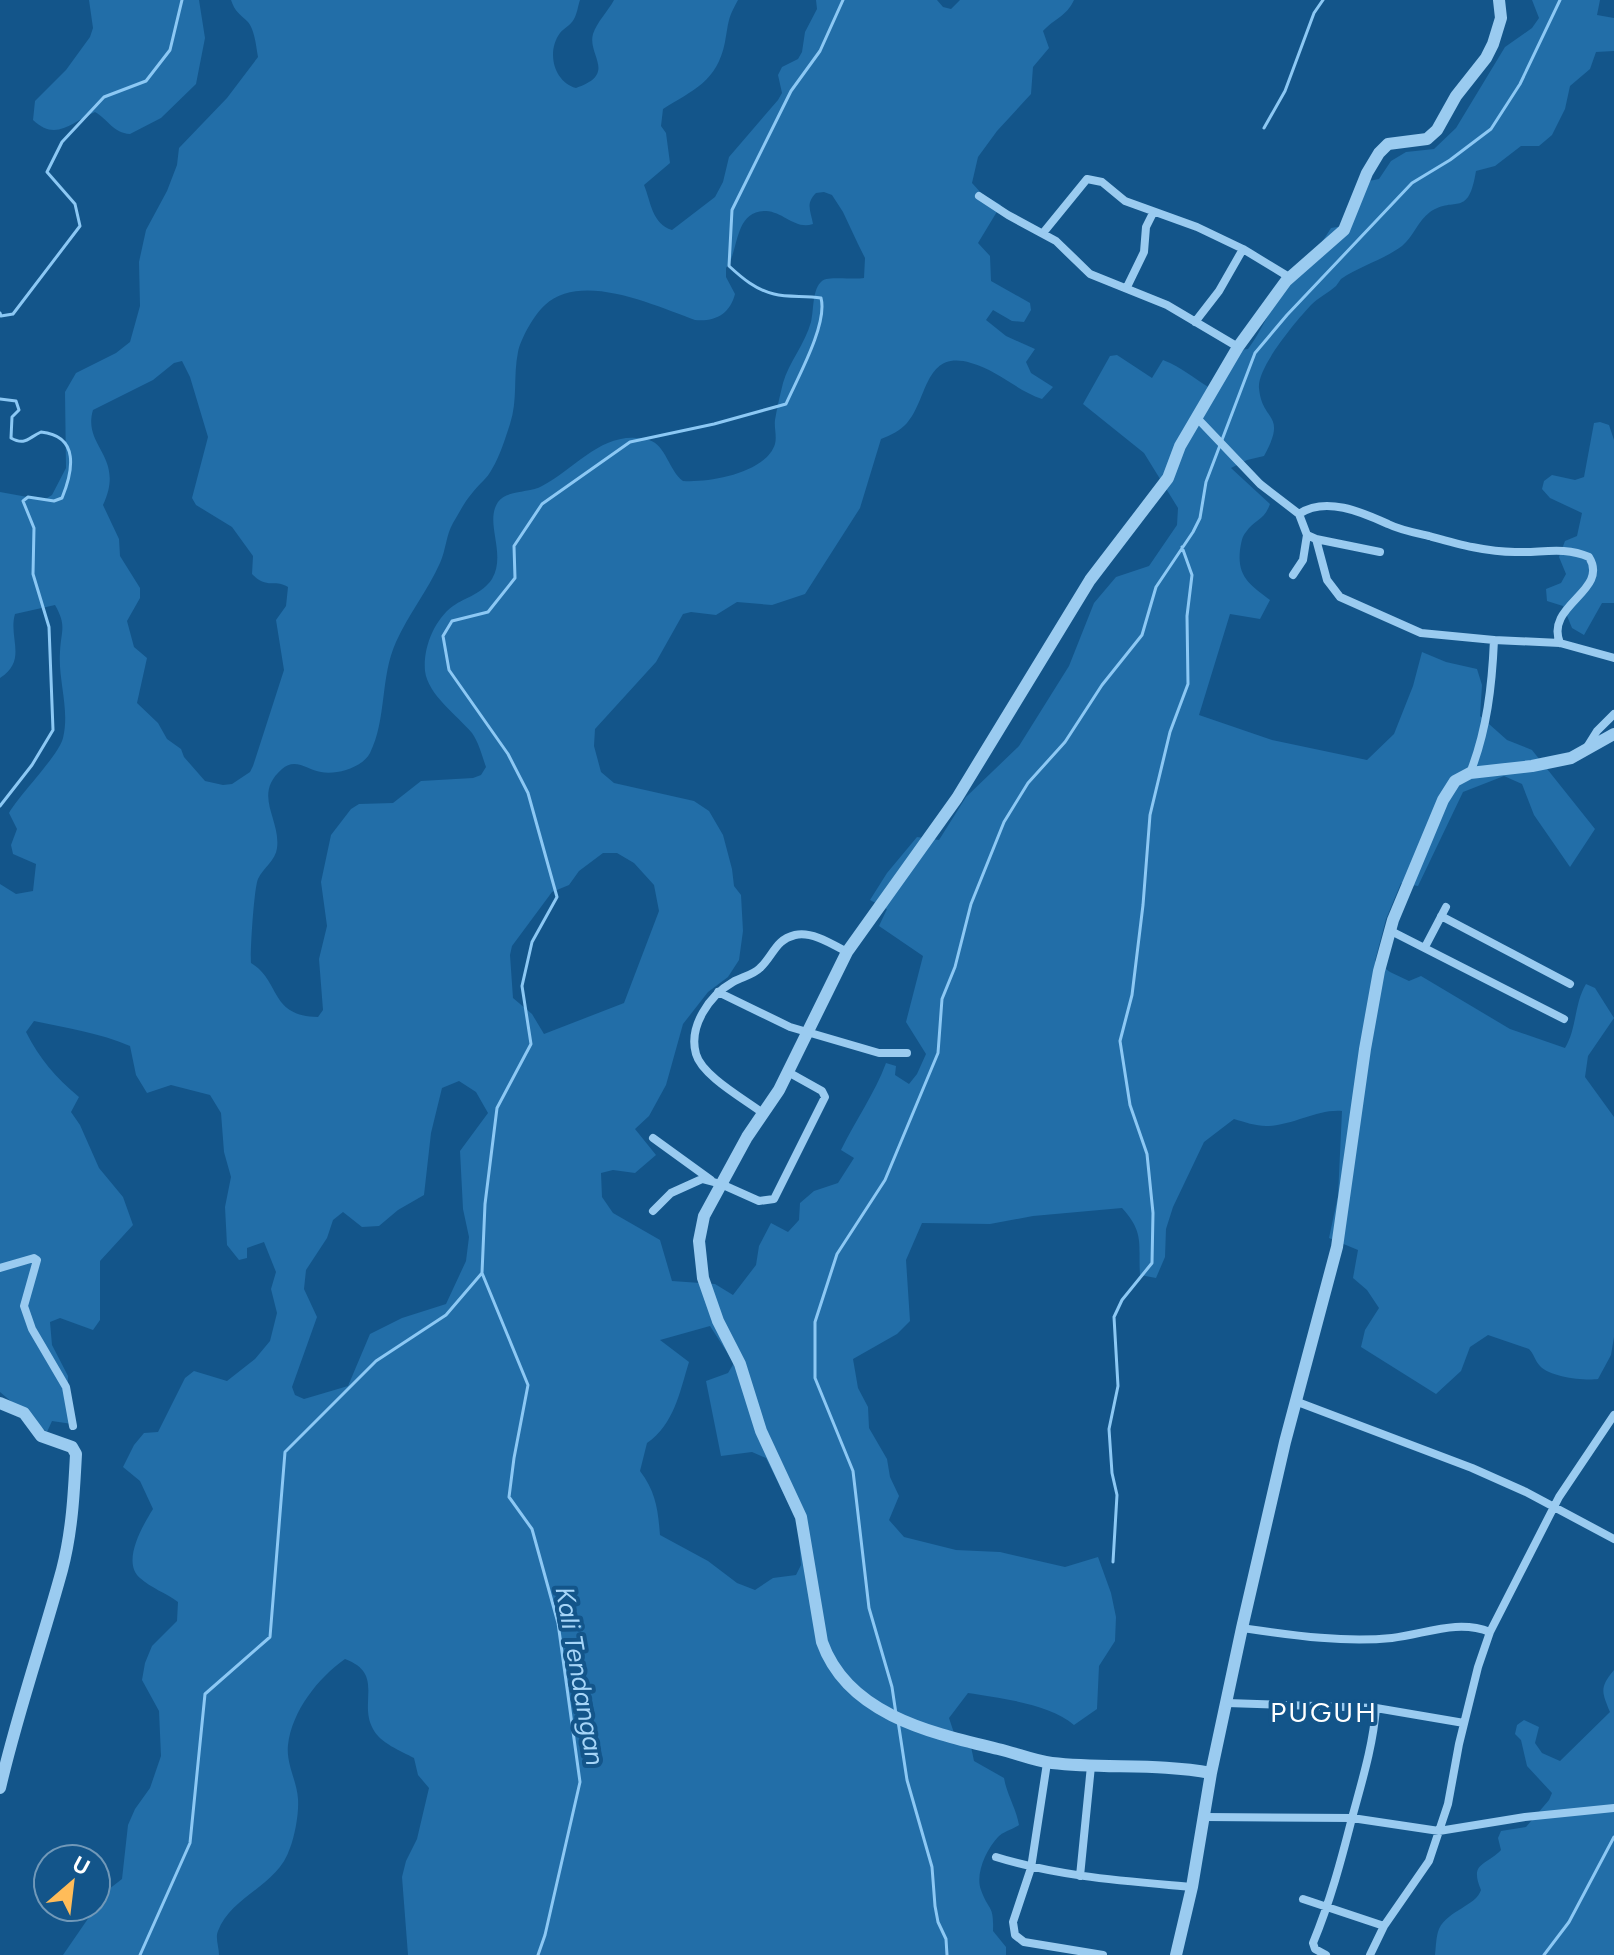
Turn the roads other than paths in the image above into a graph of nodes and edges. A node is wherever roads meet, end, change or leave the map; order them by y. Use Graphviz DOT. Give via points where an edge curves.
graph roads {
  1 [pos="1499,0"];
  2 [pos="979,196"];
  3 [pos="1153,213"];
  4 [pos="1043,233"];
  5 [pos="1243,249"];
  6 [pos="1289,277"];
  7 [pos="1127,287"];
  8 [pos="1195,322"];
  9 [pos="1238,347"];
  10 [pos="1198,419"];
  11 [pos="1299,514"];
  12 [pos="1311,537"];
  13 [pos="1380,552"];
  14 [pos="1293,575"];
  15 [pos="1494,640"];
  16 [pos="1560,643"];
  17 [pos="1614,658"];
  18 [pos="1614,714"];
  19 [pos="1614,734"];
  20 [pos="1584,751"];
  21 [pos="1470,773"];
  22 [pos="1389,930"];
  23 [pos="1425,947"];
  24 [pos="847,952"];
  25 [pos="1570,984"];
  26 [pos="718,992"];
  27 [pos="1564,1019"];
  28 [pos="806,1032"];
  29 [pos="907,1053"];
  30 [pos="788,1072"];
  31 [pos="765,1115"];
  32 [pos="653,1138"];
  33 [pos="716,1182"];
  34 [pos="653,1211"];
  35 [pos="0,1268"];
  36 [pos="1295,1401"];
  37 [pos="0,1403"];
  38 [pos="1614,1415"];
  39 [pos="73,1426"];
  40 [pos="1554,1507"];
  41 [pos="1614,1539"];
  42 [pos="1242,1628"];
  43 [pos="1490,1632"];
  44 [pos="1227,1703"];
  45 [pos="1376,1708"];
  46 [pos="1464,1723"];
  47 [pos="1047,1763"];
  48 [pos="1091,1766"];
  49 [pos="1211,1773"];
  50 [pos="0,1788"];
  51 [pos="1614,1808"];
  52 [pos="1205,1817"];
  53 [pos="1352,1818"];
  54 [pos="1439,1831"];
  55 [pos="996,1857"];
  56 [pos="1031,1868"];
  57 [pos="1080,1876"];
  58 [pos="1192,1887"];
  59 [pos="1303,1899"];
  60 [pos="1328,1906"];
  61 [pos="1384,1926"];
  62 [pos="1103,1955"];
  63 [pos="1176,1955"];
  64 [pos="1326,1955"];
  65 [pos="1370,1955"];
  1 -- 6 [label="street" via="1501,18 1493,44 1437,130 1427,139 1388,144 1367,173 1344,230"];
  2 -- 4 [label="street"];
  3 -- 4 [label="street" via="1125,201 1102,182 1087,179"];
  3 -- 5 [label="street"];
  3 -- 7 [label="street" via="1144,252"];
  4 -- 7 [label="street" via="1090,274"];
  5 -- 6 [label="street"];
  5 -- 8 [label="street"];
  6 -- 9 [label="street"];
  7 -- 8 [label="street"];
  8 -- 9 [label="street"];
  9 -- 10 [label="street"];
  10 -- 11 [label="street" via="1260,484"];
  10 -- 24 [label="street" via="1168,478 1090,580 957,798"];
  11 -- 12 [label="street"];
  11 -- 16 [label="street" via="1308,508 1341,507 1479,549 1558,549 1589,557 1586,588 1557,624"];
  12 -- 13 [label="street"];
  12 -- 14 [label="street"];
  12 -- 15 [label="street" via="1327,580 1340,597 1421,633"];
  15 -- 16 [label="street"];
  15 -- 21 [label="street" via="1487,715"];
  16 -- 17 [label="street"];
  18 -- 20 [label="street"];
  19 -- 20 [label="street"];
  20 -- 21 [label="street" via="1551,763"];
  21 -- 22 [label="street" via="1455,781 1443,800"];
  22 -- 23 [label="street"];
  22 -- 36 [label="street" via="1355,1108 1337,1247"];
  23 -- 25 [label="street" via="1444,912"];
  23 -- 27 [label="street"];
  24 -- 26 [label="street" via="795,935 778,943 760,969"];
  24 -- 28 [label="street"];
  26 -- 28 [label="street"];
  26 -- 31 [label="street" via="698,1024 695,1053 713,1076"];
  28 -- 29 [label="street" via="879,1053"];
  28 -- 30 [label="street"];
  30 -- 31 [label="street"];
  30 -- 33 [label="street" via="825,1097 777,1195 759,1201"];
  31 -- 33 [label="street"];
  32 -- 33 [label="street"];
  33 -- 34 [label="street" via="702,1179 678,1188"];
  33 -- 47 [label="street" via="699,1241 703,1278 740,1364 764,1439 801,1517 818,1627 829,1661 842,1678 889,1714 937,1734"];
  35 -- 39 [label="street" via="37,1260 24,1306 66,1387"];
  36 -- 40 [label="street" via="1472,1468"];
  36 -- 42 [label="street"];
  37 -- 50 [label="street" via="24,1413 41,1436 72,1447 76,1454 62,1569"];
  38 -- 40 [label="street"];
  40 -- 41 [label="street"];
  40 -- 43 [label="street"];
  42 -- 43 [label="street" via="1335,1638 1392,1638 1462,1625"];
  42 -- 44 [label="street"];
  43 -- 46 [label="street"];
  44 -- 45 [label="street"];
  44 -- 49 [label="street"];
  45 -- 46 [label="street"];
  45 -- 53 [label="street" via="1370,1756"];
  46 -- 54 [label="street"];
  47 -- 48 [label="street"];
  47 -- 56 [label="street"];
  48 -- 49 [label="street"];
  48 -- 57 [label="street"];
  49 -- 52 [label="street"];
  51 -- 54 [label="street"];
  52 -- 53 [label="street"];
  52 -- 58 [label="street"];
  53 -- 54 [label="street"];
  53 -- 60 [label="street"];
  54 -- 61 [label="street" via="1425,1869"];
  55 -- 56 [label="street"];
  56 -- 57 [label="street"];
  56 -- 62 [label="street" via="1016,1910 1015,1935 1024,1942"];
  57 -- 58 [label="street"];
  58 -- 63 [label="street"];
  59 -- 60 [label="street"];
  60 -- 61 [label="street"];
  60 -- 64 [label="street" via="1312,1946"];
  61 -- 65 [label="street"];
}
